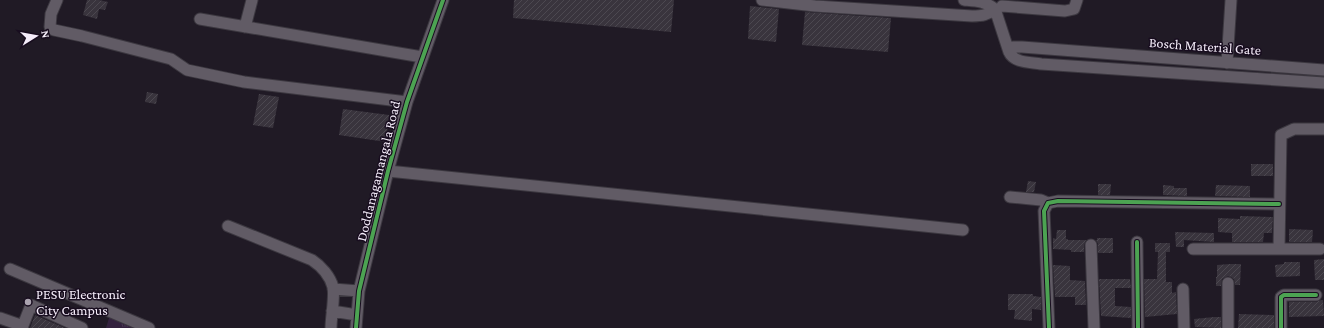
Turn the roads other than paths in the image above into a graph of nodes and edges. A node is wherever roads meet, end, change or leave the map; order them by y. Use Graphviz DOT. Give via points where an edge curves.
graph roads {
  1 [pos="57,0"];
  2 [pos="252,0"];
  3 [pos="443,0"];
  4 [pos="762,0"];
  5 [pos="964,0"];
  6 [pos="1077,0"];
  7 [pos="1231,0"];
  8 [pos="798,2"];
  9 [pos="998,8"];
  10 [pos="200,19"];
  11 [pos="245,26"];
  12 [pos="1009,52"];
  13 [pos="1097,53"];
  14 [pos="422,57"];
  15 [pos="1227,63"];
  16 [pos="1282,67"];
  17 [pos="1097,68"];
  18 [pos="1324,70"];
  19 [pos="1280,80"];
  20 [pos="1324,83"];
  21 [pos="406,102"];
  22 [pos="1324,129"];
  23 [pos="388,171"];
  24 [pos="1010,197"];
  25 [pos="1048,203"];
  26 [pos="1279,204"];
  27 [pos="228,226"];
  28 [pos="963,230"];
  29 [pos="1137,242"];
  30 [pos="1091,245"];
  31 [pos="1193,249"];
  32 [pos="1279,249"];
  33 [pos="1320,249"];
  34 [pos="10,269"];
  35 [pos="1228,283"];
  36 [pos="333,289"];
  37 [pos="1183,289"];
  38 [pos="359,291"];
  39 [pos="1316,295"];
  40 [pos="332,311"];
  41 [pos="357,315"];
  42 [pos="0,318"];
  43 [pos="22,327"];
  44 [pos="82,328"];
  45 [pos="149,328"];
  46 [pos="330,328"];
  47 [pos="356,328"];
  48 [pos="1049,328"];
  49 [pos="1094,328"];
  50 [pos="1138,328"];
  51 [pos="1184,328"];
  52 [pos="1228,328"];
  53 [pos="1281,328"];
  1 -- 21 [label="street" via="50,21 50,27 54,30 171,59 187,70 244,82"];
  2 -- 11 [label="street"];
  3 -- 14 [label="street, Doddanagamangala Road"];
  4 -- 8 [label="street"];
  5 -- 9 [label="street" via="983,2"];
  6 -- 9 [label="street" via="1074,9 1065,11"];
  7 -- 15 [label="street"];
  8 -- 9 [label="street" via="972,16 983,16"];
  9 -- 12 [label="street"];
  10 -- 11 [label="street"];
  11 -- 14 [label="street"];
  12 -- 13 [label="street, Bosch Material Gate" via="1012,47 1022,47"];
  12 -- 17 [label="street" via="1016,59 1041,64"];
  13 -- 15 [label="street, Bosch Material Gate"];
  13 -- 17 [label="street"];
  14 -- 21 [label="street, Doddanagamangala Road"];
  15 -- 16 [label="street, Bosch Material Gate"];
  16 -- 18 [label="street, Bosch Material Gate"];
  16 -- 19 [label="street"];
  17 -- 19 [label="street"];
  19 -- 20 [label="street"];
  21 -- 23 [label="street, Doddanagamangala Road"];
  22 -- 26 [label="street" via="1294,129 1281,135"];
  23 -- 28 [label="street"];
  23 -- 38 [label="street, Doddanagamangala Road"];
  24 -- 25 [label="street"];
  25 -- 26 [label="street" via="1058,201"];
  25 -- 48 [label="street" via="1044,211"];
  26 -- 32 [label="street"];
  27 -- 36 [label="street" via="312,260 320,265 328,276"];
  29 -- 50 [label="street"];
  30 -- 49 [label="street"];
  31 -- 32 [label="street"];
  32 -- 33 [label="street"];
  34 -- 45 [label="street"];
  35 -- 52 [label="street"];
  36 -- 38 [label="street"];
  36 -- 40 [label="street"];
  37 -- 51 [label="street"];
  38 -- 41 [label="street, Doddanagamangala Road"];
  39 -- 53 [label="street" via="1281,297"];
  40 -- 41 [label="street"];
  40 -- 46 [label="street"];
  41 -- 47 [label="street, Doddanagamangala Road"];
  42 -- 43 [label="street"];
  43 -- 44 [label="street" via="31,305"];
}
